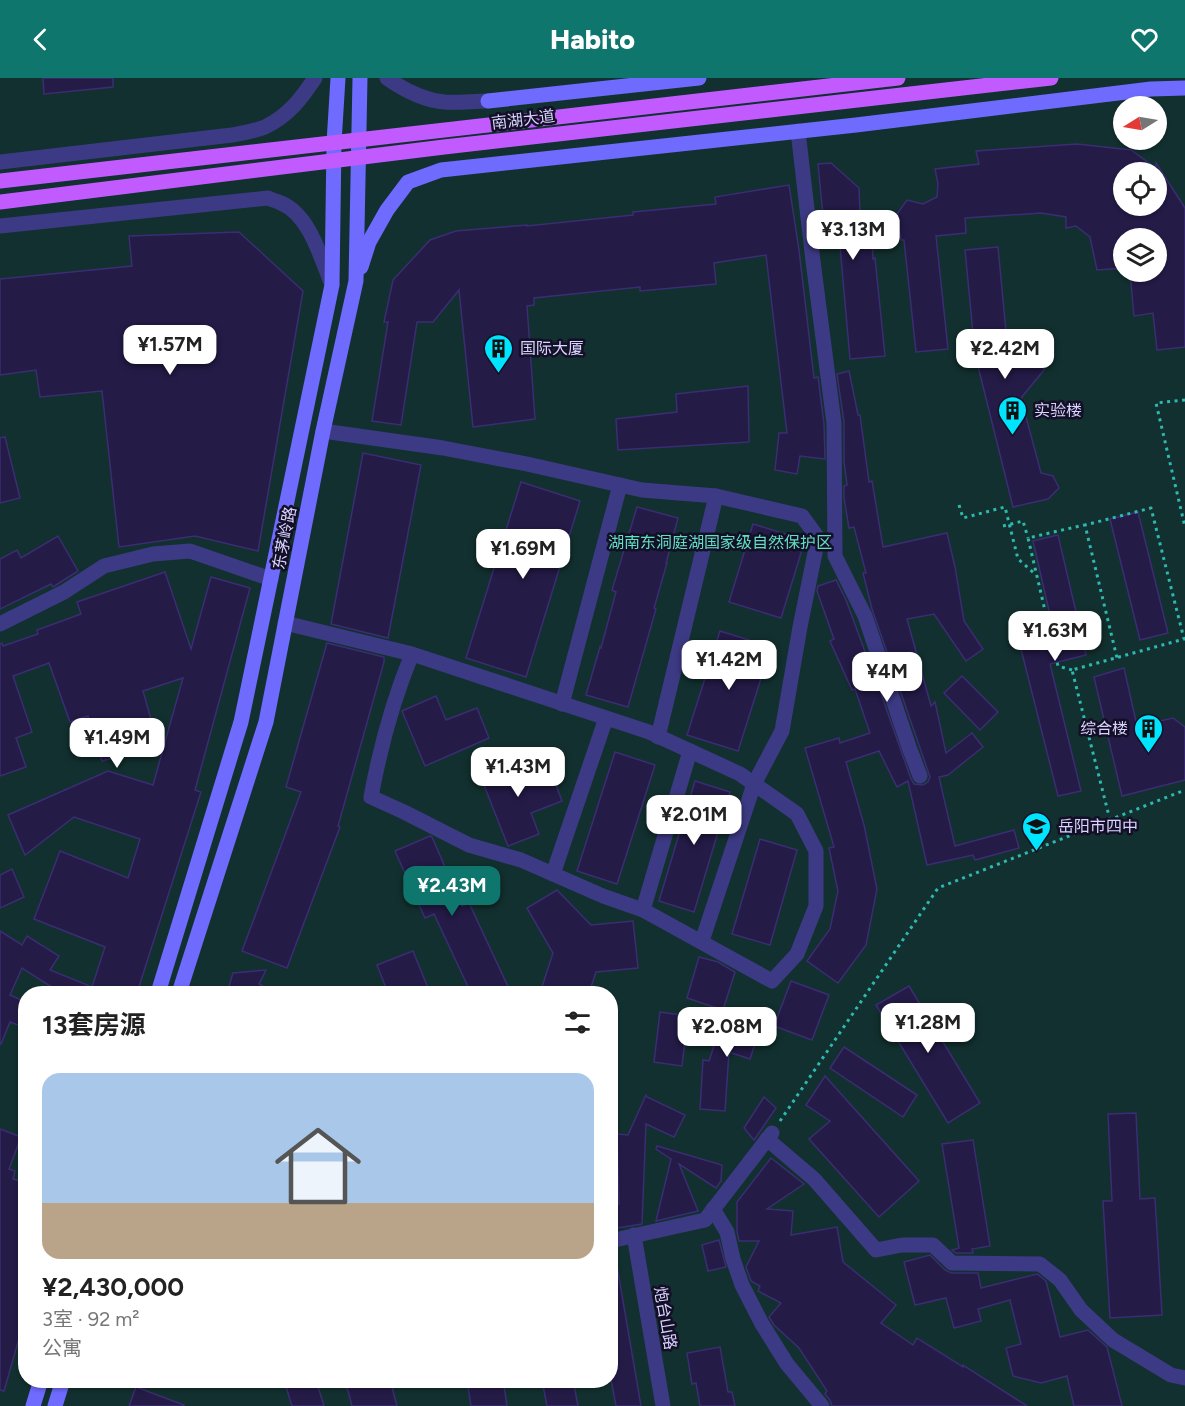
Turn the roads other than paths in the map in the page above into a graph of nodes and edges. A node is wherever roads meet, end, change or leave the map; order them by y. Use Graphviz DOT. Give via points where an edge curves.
graph roads {
  1 [pos="315,78"];
  2 [pos="338,78"];
  3 [pos="360,78"];
  4 [pos="387,78"];
  5 [pos="699,78"];
  6 [pos="898,78"];
  7 [pos="1051,78"];
  8 [pos="1185,88"];
  9 [pos="488,101"];
  10 [pos="798,131"];
  11 [pos="359,140"];
  12 [pos="334,143"];
  13 [pos="358,158"];
  14 [pos="333,161"];
  15 [pos="0,162"];
  16 [pos="0,181"];
  17 [pos="0,202"];
  18 [pos="0,226"];
  19 [pos="356,281"];
  20 [pos="332,285"];
  21 [pos="323,431"];
  22 [pos="620,485"];
  23 [pos="716,496"];
  24 [pos="271,579"];
  25 [pos="285,623"];
  26 [pos="0,624"];
  27 [pos="412,654"];
  28 [pos="562,704"];
  29 [pos="606,718"];
  30 [pos="658,737"];
  31 [pos="690,752"];
  32 [pos="920,776"];
  33 [pos="754,784"];
  34 [pos="553,874"];
  35 [pos="643,910"];
  36 [pos="702,942"];
  37 [pos="160,986"];
  38 [pos="181,986"];
  39 [pos="714,1209"];
  40 [pos="634,1235"];
  41 [pos="618,1238"];
  42 [pos="1185,1378"];
  43 [pos="39,1388"];
  44 [pos="61,1388"];
  45 [pos="33,1406"];
  46 [pos="56,1406"];
  47 [pos="663,1406"];
  48 [pos="822,1406"];
  1 -- 15 [label="street" via="301,100 263,128"];
  2 -- 12 [label="main road, 东茅岭路"];
  3 -- 11 [label="main road, 东茅岭路"];
  4 -- 9 [label="street" via="442,102"];
  5 -- 9 [label="main road"];
  6 -- 11 [label="main road, 南湖大道"];
  7 -- 13 [label="main road, 南湖大道"];
  8 -- 10 [label="main road"];
  10 -- 19 [label="main road" via="441,170 408,182 369,242"];
  10 -- 32 [label="street" via="834,423 835,556 865,616"];
  11 -- 12 [label="main road, 南湖大道"];
  11 -- 13 [label="main road, 东茅岭路"];
  12 -- 14 [label="main road, 东茅岭路"];
  12 -- 16 [label="main road, 南湖大道"];
  13 -- 14 [label="main road, 南湖大道"];
  13 -- 19 [label="main road, 东茅岭路"];
  14 -- 17 [label="main road, 南湖大道"];
  14 -- 20 [label="main road, 东茅岭路"];
  18 -- 20 [label="street" via="268,198 283,203 299,216 314,240"];
  19 -- 21 [label="main road, 东茅岭路"];
  20 -- 24 [label="main road, 东茅岭路"];
  21 -- 22 [label="street" via="443,448"];
  21 -- 25 [label="main road, 东茅岭路"];
  22 -- 23 [label="street"];
  22 -- 28 [label="street"];
  23 -- 30 [label="street"];
  23 -- 33 [label="street" via="802,516 818,538 782,731"];
  24 -- 26 [label="street" via="190,550 153,554 104,566 64,592"];
  24 -- 37 [label="main road, 东茅岭路" via="241,722"];
  25 -- 27 [label="street"];
  25 -- 38 [label="main road, 东茅岭路" via="266,722"];
  27 -- 28 [label="street"];
  27 -- 34 [label="street" via="394,701 371,797 469,845"];
  28 -- 29 [label="street"];
  29 -- 30 [label="street"];
  29 -- 34 [label="street"];
  30 -- 31 [label="street"];
  31 -- 33 [label="street"];
  31 -- 35 [label="street"];
  33 -- 36 [label="street"];
  33 -- 36 [label="street" via="796,814 816,851 816,906 797,954 772,981"];
  34 -- 35 [label="street"];
  35 -- 36 [label="street"];
  39 -- 40 [label="street" via="705,1220"];
  39 -- 42 [label="street" via="770,1136 876,1250 933,1245 952,1263 1040,1264 1060,1280 1081,1310 1113,1340 1171,1375"];
  39 -- 48 [label="street" via="727,1232 742,1285 762,1324 787,1364"];
  40 -- 41 [label="street"];
  40 -- 47 [label="street, 炮台山路"];
  43 -- 45 [label="main road"];
  44 -- 46 [label="main road"];
}
